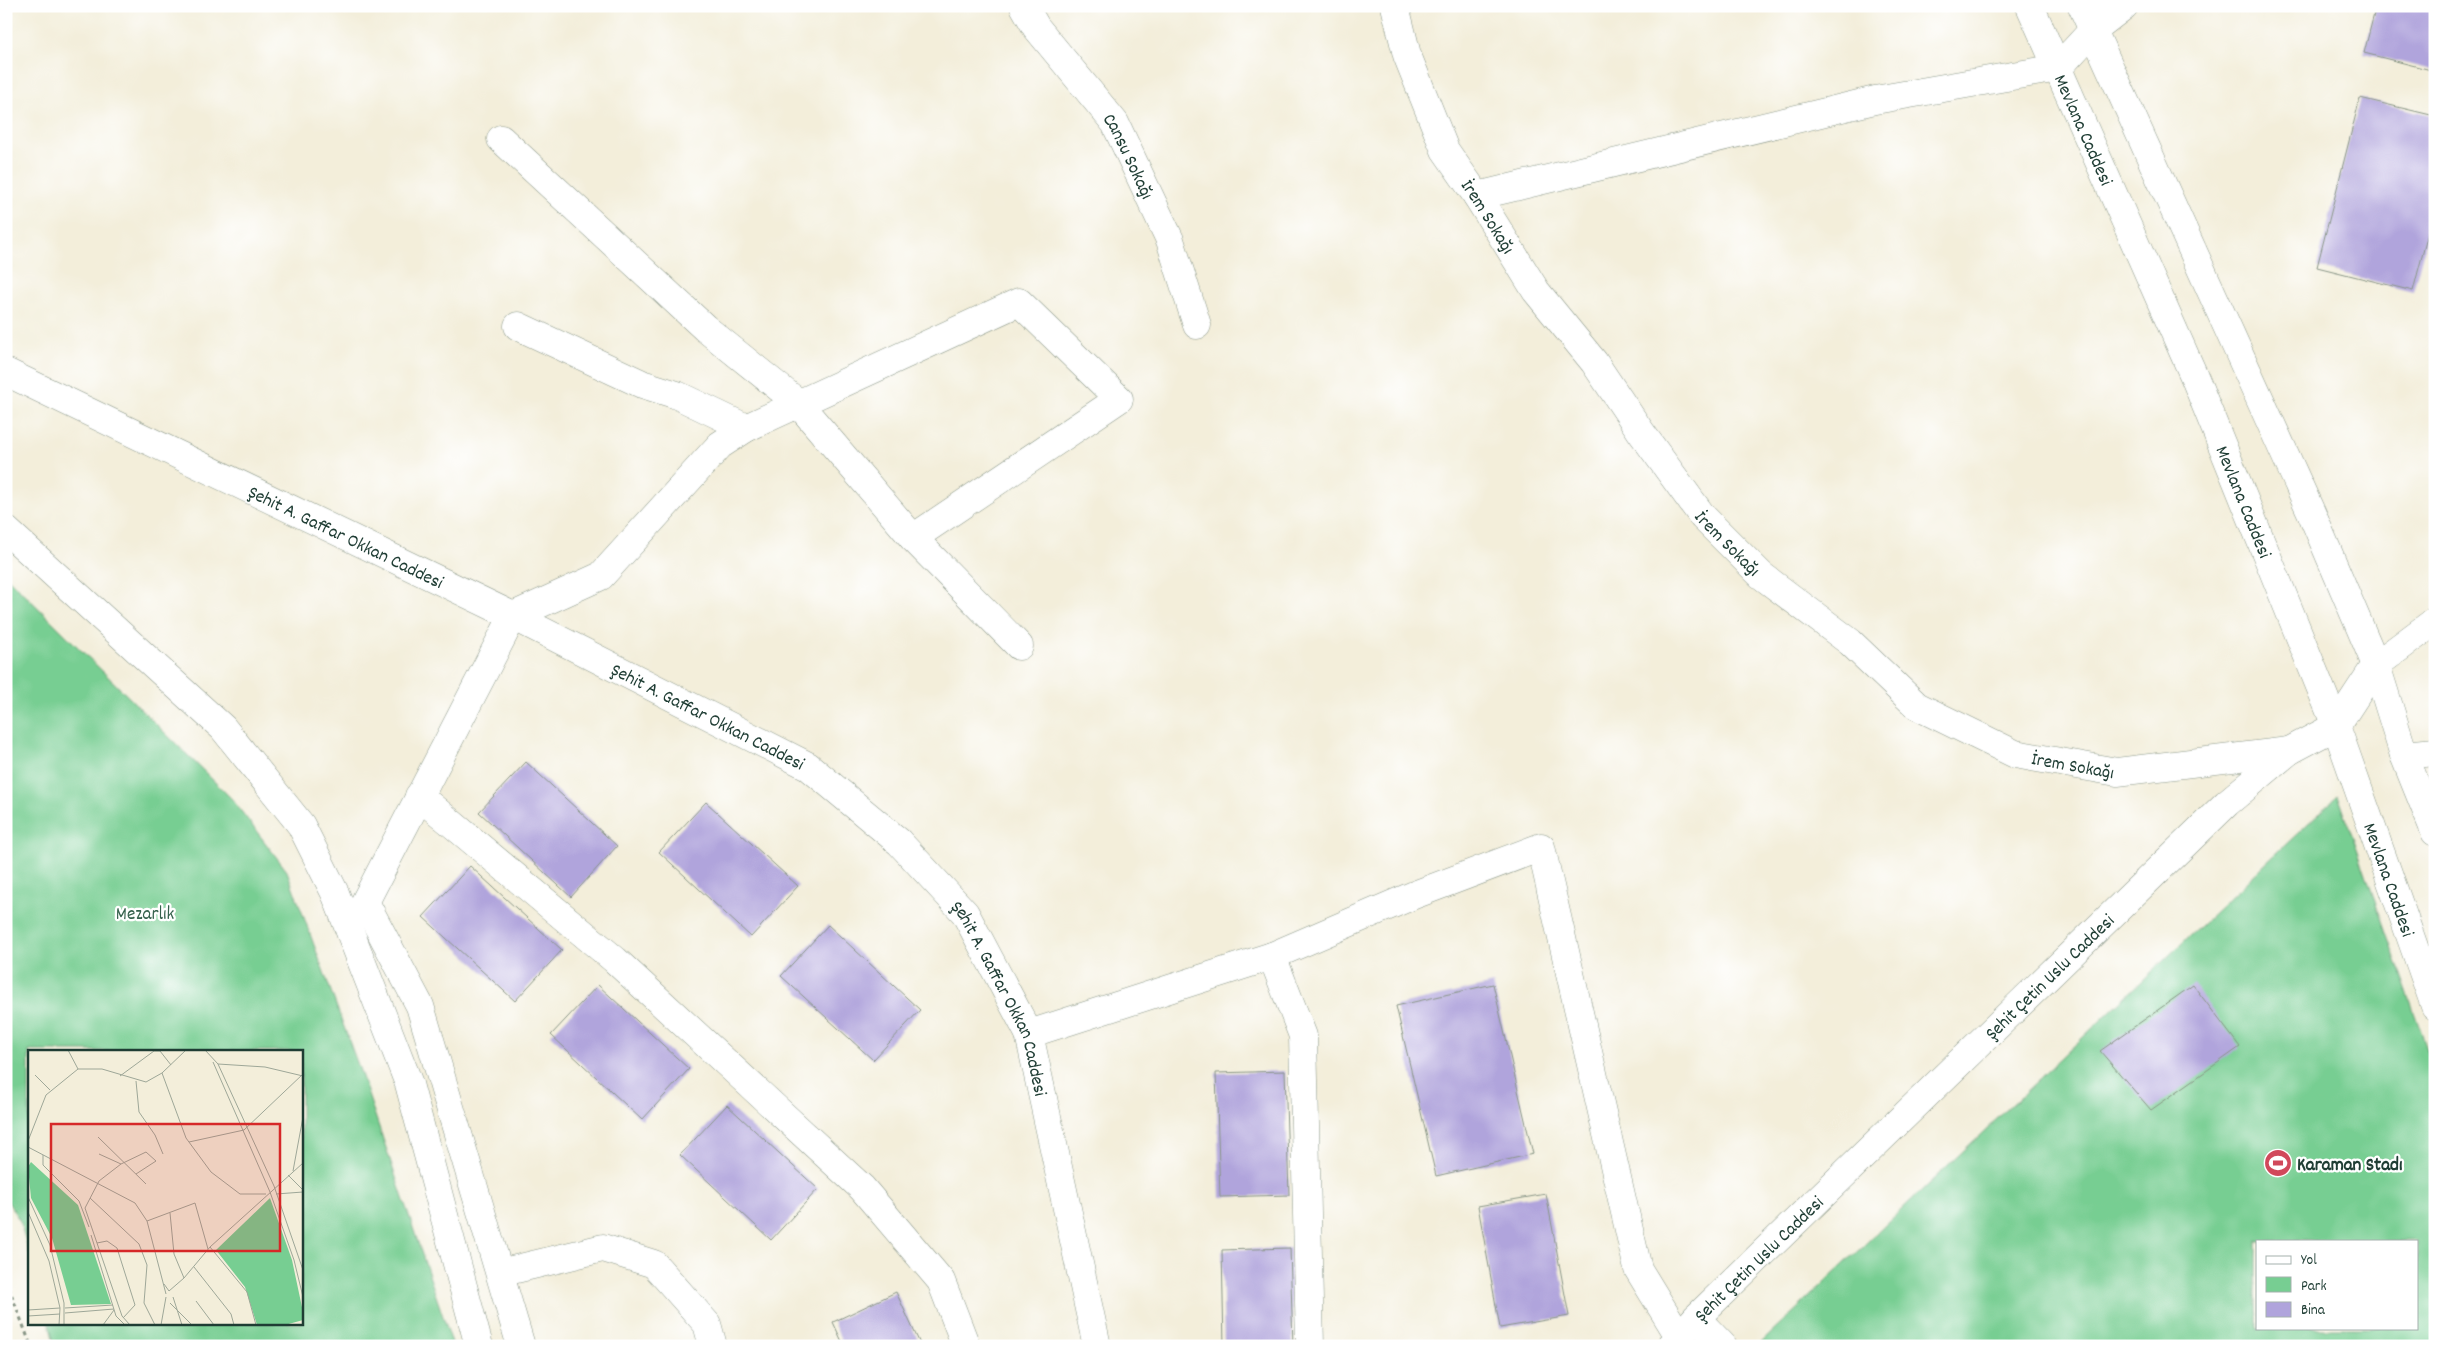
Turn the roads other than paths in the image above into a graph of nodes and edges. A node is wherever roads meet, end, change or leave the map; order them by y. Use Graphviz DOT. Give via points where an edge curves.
graph roads {
  1 [pos="1024,6"];
  2 [pos="1395,6"];
  3 [pos="2030,6"];
  4 [pos="2124,6"];
  5 [pos="2088,18"];
  6 [pos="2058,68"];
  7 [pos="501,139"];
  8 [pos="1477,196"];
  9 [pos="1197,325"];
  10 [pos="518,326"];
  11 [pos="6,372"];
  12 [pos="797,402"];
  13 [pos="746,428"];
  14 [pos="6,530"];
  15 [pos="913,538"];
  16 [pos="513,616"];
  17 [pos="2435,621"];
  18 [pos="1019,646"];
  19 [pos="2376,665"];
  20 [pos="2336,726"];
  21 [pos="2289,751"];
  22 [pos="2435,752"];
  23 [pos="2404,755"];
  24 [pos="418,796"];
  25 [pos="2435,832"];
  26 [pos="1272,956"];
  27 [pos="2435,1006"];
  28 [pos="1029,1034"];
  29 [pos="500,1273"];
  30 [pos="1682,1333"];
  31 [pos="479,1346"];
  32 [pos="521,1346"];
  33 [pos="714,1346"];
  34 [pos="966,1346"];
  35 [pos="1097,1346"];
  36 [pos="1310,1346"];
  37 [pos="1723,1346"];
  1 -- 9 [label="street, Cansu Sokağı" via="1036,27 1116,123 1170,240"];
  2 -- 8 [label="street, İrem Sokağı" via="1407,55 1445,150"];
  3 -- 6 [label="street, Mevlana Caddesi"];
  4 -- 5 [label="street"];
  5 -- 6 [label="street"];
  5 -- 19 [label="street" via="2311,512"];
  6 -- 8 [label="street" via="1875,100"];
  6 -- 20 [label="street, Mevlana Caddesi" via="2194,376"];
  7 -- 12 [label="street" via="705,328"];
  8 -- 21 [label="street, İrem Sokağı" via="1536,291 1594,362 1703,517 1761,575 1850,642 1917,706 2015,754 2117,772"];
  10 -- 13 [label="street"];
  11 -- 16 [label="street, Şehit A. Gaffar Okkan Caddesi"];
  12 -- 13 [label="street"];
  12 -- 15 [label="street"];
  12 -- 15 [label="street" via="1019,302 1120,399"];
  13 -- 16 [label="street" via="720,445 601,576"];
  14 -- 31 [label="street" via="223,728 301,825 335,893 409,1084"];
  15 -- 18 [label="street"];
  16 -- 24 [label="street"];
  16 -- 28 [label="street, Şehit A. Gaffar Okkan Caddesi" via="808,766 899,842 965,914"];
  17 -- 19 [label="street, Şehit Çetin Uslu Caddesi"];
  19 -- 20 [label="street, Şehit Çetin Uslu Caddesi"];
  19 -- 23 [label="street"];
  20 -- 21 [label="street, Şehit Çetin Uslu Caddesi"];
  20 -- 27 [label="street, Mevlana Caddesi"];
  21 -- 30 [label="street, Şehit Çetin Uslu Caddesi" via="2226,803"];
  22 -- 23 [label="street"];
  23 -- 25 [label="street"];
  24 -- 29 [label="street" via="365,902 420,1006"];
  24 -- 34 [label="street" via="616,960 862,1188 941,1281"];
  26 -- 28 [label="street"];
  26 -- 30 [label="street" via="1414,895 1541,847 1638,1269"];
  26 -- 36 [label="street" via="1303,1036"];
  28 -- 35 [label="street, Şehit A. Gaffar Okkan Caddesi"];
  29 -- 32 [label="street"];
  29 -- 33 [label="street" via="603,1248 654,1264 707,1324"];
  30 -- 37 [label="street"];
}
